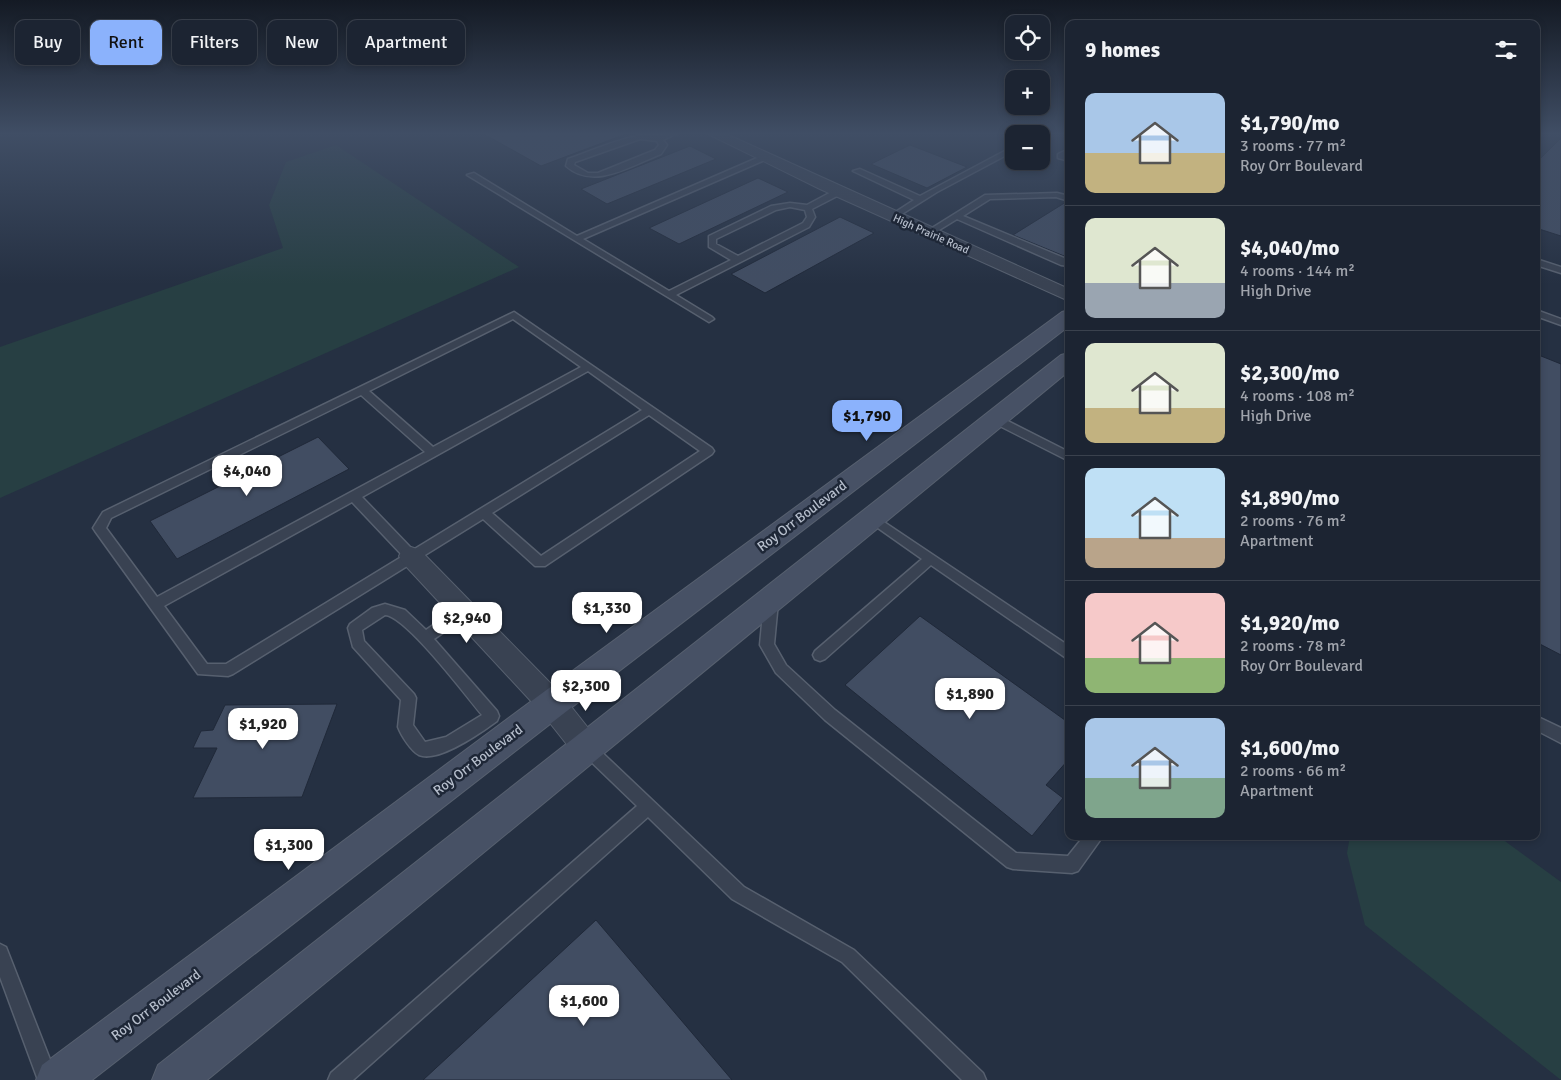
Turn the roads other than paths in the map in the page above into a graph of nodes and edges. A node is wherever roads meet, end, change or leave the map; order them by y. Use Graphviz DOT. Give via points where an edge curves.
graph roads {
  1 [pos="486,183"];
  2 [pos="704,183"];
  3 [pos="820,183"];
  4 [pos="885,183"];
  5 [pos="947,183"];
  6 [pos="838,192"];
  7 [pos="1065,198"];
  8 [pos="920,199"];
  9 [pos="808,208"];
  10 [pos="956,216"];
  11 [pos="894,217"];
  12 [pos="928,233"];
  13 [pos="577,239"];
  14 [pos="738,260"];
  15 [pos="1065,263"];
  16 [pos="1540,263"];
  17 [pos="1561,270"];
  18 [pos="1065,294"];
  19 [pos="669,295"];
  20 [pos="1540,314"];
  21 [pos="709,319"];
  22 [pos="1065,319"];
  23 [pos="1561,322"];
  24 [pos="1065,363"];
  25 [pos="588,368"];
  26 [pos="362,390"];
  27 [pos="648,411"];
  28 [pos="996,418"];
  29 [pos="432,452"];
  30 [pos="1065,455"];
  31 [pos="354,496"];
  32 [pos="483,512"];
  33 [pos="872,518"];
  34 [pos="411,556"];
  35 [pos="931,558"];
  36 [pos="772,598"];
  37 [pos="155,605"];
  38 [pos="464,611"];
  39 [pos="425,638"];
  40 [pos="1065,651"];
  41 [pos="820,655"];
  42 [pos="552,704"];
  43 [pos="1540,724"];
  44 [pos="1561,736"];
  45 [pos="586,747"];
  46 [pos="648,806"];
  47 [pos="1091,840"];
  48 [pos="0,953"];
  49 [pos="48,1080"];
  50 [pos="57,1080"];
  51 [pos="173,1080"];
  52 [pos="338,1080"];
  53 [pos="976,1080"];
  1 -- 13 [label="lane"];
  2 -- 13 [label="lane"];
  3 -- 6 [label="street, High Prairie Road"];
  4 -- 8 [label="lane"];
  5 -- 8 [label="lane"];
  6 -- 9 [label="lane"];
  6 -- 11 [label="street, High Prairie Road"];
  7 -- 10 [label="lane" via="1057,195 988,197"];
  8 -- 11 [label="lane"];
  9 -- 14 [label="lane" via="811,217 806,225"];
  9 -- 14 [label="lane" via="774,208 712,238 712,245"];
  10 -- 12 [label="lane"];
  10 -- 15 [label="lane"];
  11 -- 12 [label="street, High Prairie Road"];
  12 -- 18 [label="street, High Prairie Road"];
  13 -- 19 [label="lane"];
  14 -- 19 [label="lane"];
  16 -- 17 [label="lane"];
  19 -- 21 [label="lane"];
  20 -- 23 [label="lane"];
  22 -- 42 [label="main road, Roy Orr Boulevard"];
  24 -- 28 [label="main road"];
  25 -- 26 [label="lane" via="514,315"];
  25 -- 27 [label="lane"];
  25 -- 29 [label="lane"];
  26 -- 29 [label="lane"];
  26 -- 37 [label="lane" via="106,515 99,528"];
  27 -- 32 [label="lane"];
  27 -- 32 [label="lane" via="708,451 540,563"];
  28 -- 30 [label="lane"];
  28 -- 33 [label="main road"];
  29 -- 31 [label="lane"];
  31 -- 34 [label="lane"];
  31 -- 37 [label="lane"];
  32 -- 34 [label="lane"];
  33 -- 35 [label="lane"];
  33 -- 36 [label="main road"];
  34 -- 37 [label="lane" via="228,670 202,670"];
  34 -- 38 [label="street"];
  35 -- 40 [label="lane"];
  35 -- 41 [label="lane"];
  36 -- 45 [label="main road"];
  36 -- 47 [label="lane" via="767,645 781,669 830,715 1013,860 1072,865"];
  38 -- 39 [label="lane"];
  38 -- 42 [label="street"];
  39 -- 39 [label="lane" via="401,612 385,609 369,616 355,628 358,643 409,698 405,727 422,749 442,747 459,739 492,716"];
  42 -- 45 [label="street"];
  42 -- 50 [label="main road, Roy Orr Boulevard"];
  43 -- 44 [label="lane"];
  45 -- 46 [label="lane"];
  45 -- 51 [label="main road"];
  46 -- 52 [label="lane"];
  46 -- 53 [label="lane" via="738,893 848,956"];
  48 -- 49 [label="lane"];
}
